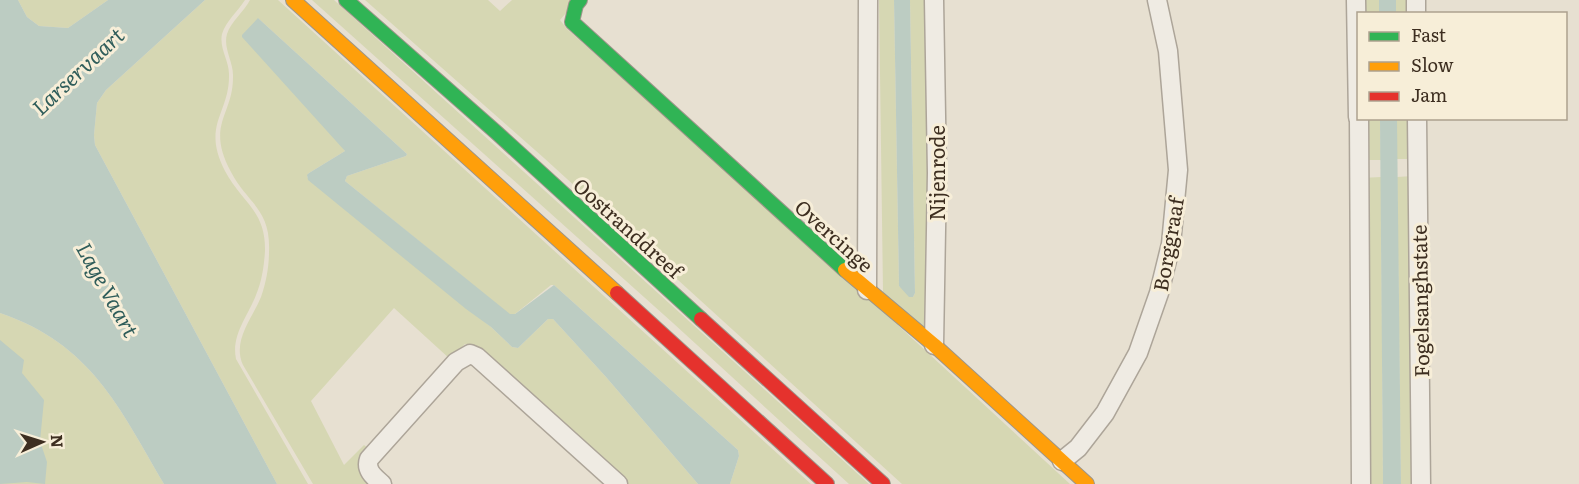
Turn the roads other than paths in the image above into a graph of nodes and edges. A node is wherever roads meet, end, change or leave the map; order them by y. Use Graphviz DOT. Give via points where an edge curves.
graph roads {
  1 [pos="294,0"];
  2 [pos="346,0"];
  3 [pos="868,0"];
  4 [pos="934,0"];
  5 [pos="1157,0"];
  6 [pos="1356,0"];
  7 [pos="578,3"];
  8 [pos="1357,39"];
  9 [pos="1359,120"];
  10 [pos="1418,120"];
  11 [pos="867,290"];
  12 [pos="934,345"];
  13 [pos="1062,461"];
  14 [pos="382,484"];
  15 [pos="618,484"];
  16 [pos="827,484"];
  17 [pos="883,484"];
  18 [pos="1087,484"];
  19 [pos="1361,484"];
  20 [pos="1421,484"];
  1 -- 16 [label="main road"];
  2 -- 17 [label="main road, Oostranddreef"];
  3 -- 11 [label="street"];
  4 -- 12 [label="street, Nijenrode"];
  5 -- 13 [label="street, Borggraaf" via="1168,51 1178,170 1170,244 1159,293 1138,352 1105,413 1078,448"];
  6 -- 8 [label="street"];
  7 -- 11 [label="main road, Overcinge" via="572,22"];
  9 -- 19 [label="street"];
  10 -- 20 [label="street, Fogelsanghstate"];
  11 -- 12 [label="main road, Overcinge"];
  12 -- 13 [label="main road, Overcinge"];
  13 -- 18 [label="main road, Overcinge"];
  14 -- 15 [label="street" via="368,467 373,453 459,359 470,354"];
}
